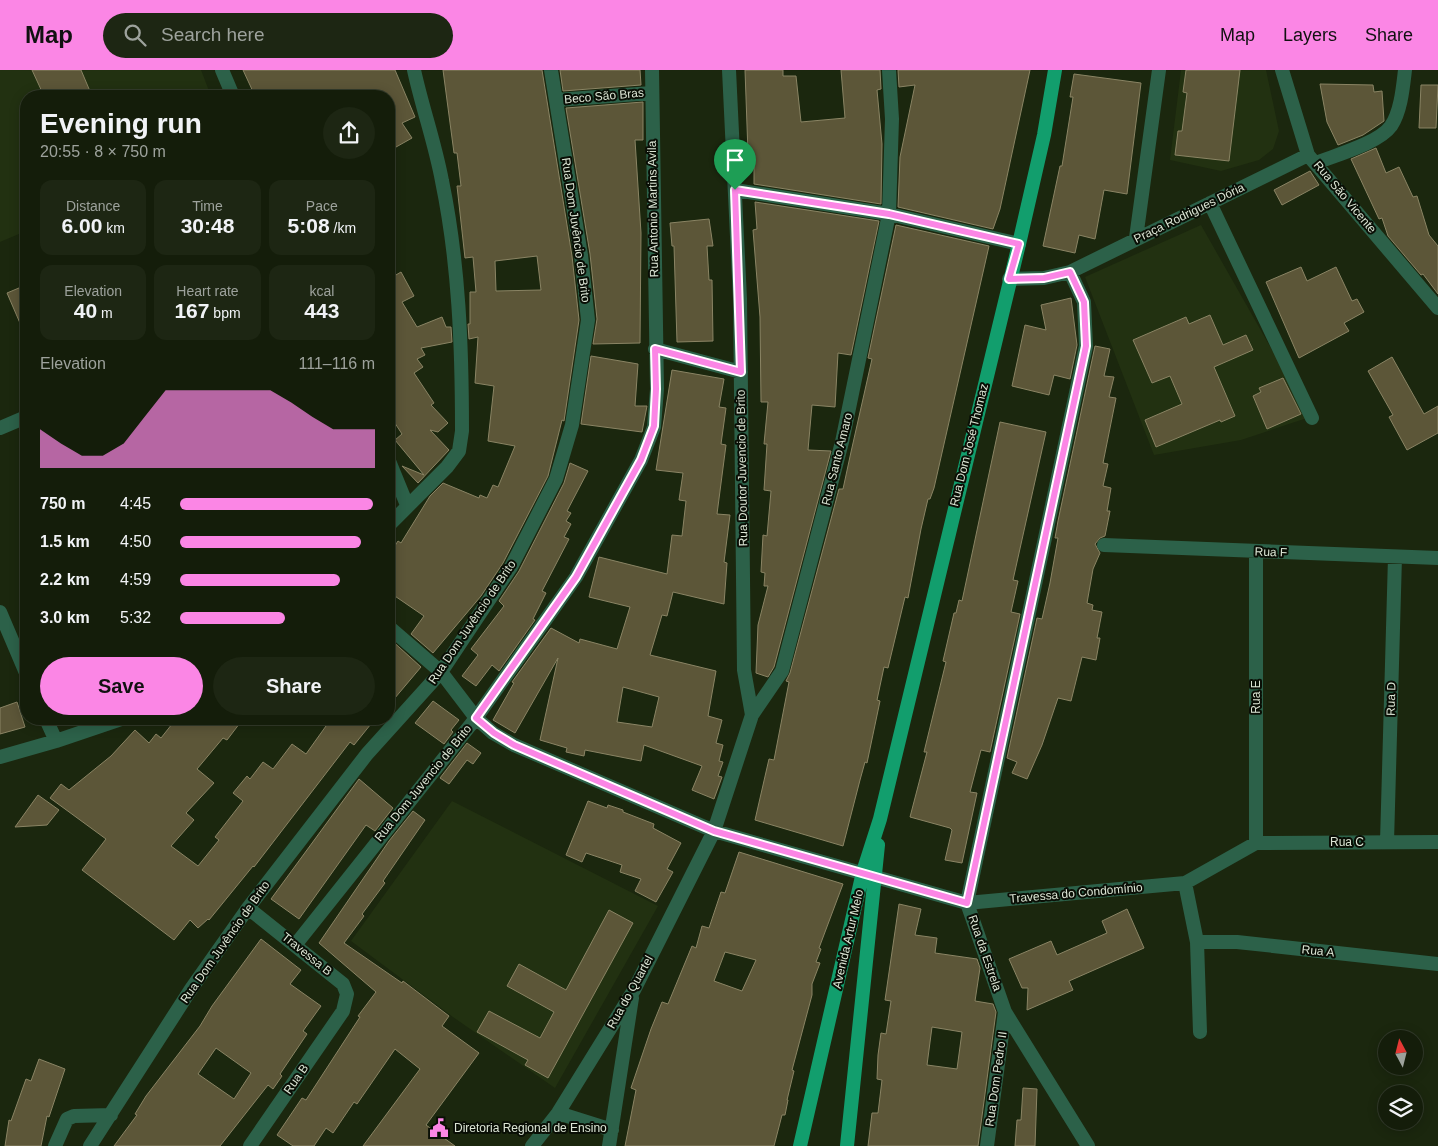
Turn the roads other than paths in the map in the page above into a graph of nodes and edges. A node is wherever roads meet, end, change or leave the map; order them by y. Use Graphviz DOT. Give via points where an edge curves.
graph roads {
  1 [pos="222,70"];
  2 [pos="414,70"];
  3 [pos="551,70"];
  4 [pos="652,70"];
  5 [pos="729,70"];
  6 [pos="889,70"];
  7 [pos="1055,70"];
  8 [pos="1159,70"];
  9 [pos="1282,70"];
  10 [pos="1406,70"];
  11 [pos="230,90"];
  12 [pos="652,93"];
  13 [pos="556,100"];
  14 [pos="1312,159"];
  15 [pos="735,190"];
  16 [pos="1210,202"];
  17 [pos="889,214"];
  18 [pos="1136,238"];
  19 [pos="1019,244"];
  20 [pos="1070,272"];
  21 [pos="1009,279"];
  22 [pos="1438,308"];
  23 [pos="655,349"];
  24 [pos="741,372"];
  25 [pos="1312,418"];
  26 [pos="20,420"];
  27 [pos="0,428"];
  28 [pos="395,475"];
  29 [pos="408,505"];
  30 [pos="395,519"];
  31 [pos="1104,545"];
  32 [pos="1256,551"];
  33 [pos="1394,556"];
  34 [pos="1438,558"];
  35 [pos="0,612"];
  36 [pos="395,632"];
  37 [pos="20,659"];
  38 [pos="441,672"];
  39 [pos="752,715"];
  40 [pos="476,718"];
  41 [pos="395,723"];
  42 [pos="49,725"];
  43 [pos="104,725"];
  44 [pos="393,725"];
  45 [pos="56,741"];
  46 [pos="0,757"];
  47 [pos="880,819"];
  48 [pos="714,831"];
  49 [pos="1388,842"];
  50 [pos="1438,842"];
  51 [pos="1256,843"];
  52 [pos="869,874"];
  53 [pos="1185,883"];
  54 [pos="967,903"];
  55 [pos="248,908"];
  56 [pos="1197,942"];
  57 [pos="296,944"];
  58 [pos="1438,964"];
  59 [pos="634,990"];
  60 [pos="343,1011"];
  61 [pos="1005,1012"];
  62 [pos="1200,1032"];
  63 [pos="558,1113"];
  64 [pos="111,1115"];
  65 [pos="612,1130"];
  66 [pos="254,1144"];
  67 [pos="55,1146"];
  68 [pos="90,1146"];
  69 [pos="532,1146"];
  70 [pos="609,1146"];
  71 [pos="800,1146"];
  72 [pos="847,1146"];
  73 [pos="987,1146"];
  74 [pos="1088,1146"];
  1 -- 11 [label="street"];
  2 -- 29 [label="street" via="442,180 451,238 458,292 462,431 459,451"];
  3 -- 13 [label="street, Rua Dom Juvêncio de Brito"];
  4 -- 12 [label="street, Rua Antonio Martins Avila"];
  5 -- 15 [label="street, Rua Doutor Juvencio de Brito"];
  6 -- 17 [label="street, Rua Santo Amaro" via="892,119"];
  7 -- 19 [label="main road, Rua Dom José Thomaz"];
  8 -- 18 [label="street"];
  9 -- 14 [label="street, Rua São Vicente"];
  10 -- 14 [label="street, Praça Rodrigues Dória" via="1391,126 1380,136"];
  12 -- 13 [label="street, Beco São Bras"];
  12 -- 23 [label="street, Rua Antonio Martins Avila"];
  13 -- 38 [label="street, Rua Dom Juvêncio de Brito" via="582,255 588,320 572,426 556,479 511,567"];
  14 -- 16 [label="street, Praça Rodrigues Dória"];
  14 -- 22 [label="street, Rua São Vicente"];
  15 -- 17 [label="street"];
  15 -- 24 [label="street, Rua Doutor Juvencio de Brito"];
  16 -- 18 [label="street, Praça Rodrigues Dória"];
  16 -- 25 [label="street"];
  17 -- 19 [label="street"];
  17 -- 39 [label="street, Rua Santo Amaro" via="842,442 782,671"];
  18 -- 20 [label="street, Praça Rodrigues Dória"];
  19 -- 21 [label="main road, Rua Dom José Thomaz"];
  20 -- 21 [label="street, Praça Rodrigues Dória" via="1044,278"];
  20 -- 54 [label="street, Rua da Estrela" via="1084,302 1086,346"];
  21 -- 47 [label="main road, Rua Dom José Thomaz"];
  23 -- 24 [label="street"];
  23 -- 40 [label="street, Rua Dom Juvencio de Brito" via="654,426 641,460 576,577"];
  24 -- 39 [label="street, Rua Doutor Juvencio de Brito" via="744,670"];
  26 -- 27 [label="street"];
  28 -- 29 [label="street"];
  29 -- 30 [label="street"];
  31 -- 32 [label="street, Rua F"];
  32 -- 33 [label="street, Rua F"];
  32 -- 51 [label="street, Rua E"];
  33 -- 34 [label="street, Rua F"];
  33 -- 49 [label="street, Rua D"];
  35 -- 37 [label="street"];
  36 -- 38 [label="street"];
  38 -- 40 [label="street"];
  38 -- 41 [label="street, Rua Dom Juvêncio de Brito"];
  39 -- 48 [label="street, Rua Santo Amaro"];
  40 -- 48 [label="street" via="514,745"];
  40 -- 57 [label="street, Rua Dom Juvencio de Brito"];
  42 -- 45 [label="street"];
  43 -- 45 [label="street"];
  44 -- 55 [label="street, Rua Dom Juvêncio de Brito"];
  45 -- 46 [label="street"];
  47 -- 52 [label="main road, Avenida Artur Melo"];
  48 -- 52 [label="street"];
  48 -- 59 [label="street, Rua do Quartel"];
  49 -- 50 [label="street, Rua C"];
  49 -- 51 [label="street, Rua C"];
  51 -- 53 [label="street"];
  52 -- 54 [label="street"];
  52 -- 71 [label="main road, Avenida Artur Melo"];
  52 -- 72 [label="main road, Avenida Artur Melo"];
  53 -- 54 [label="street, Travessa do Condomínio"];
  53 -- 56 [label="street"];
  54 -- 61 [label="street, Rua da Estrela"];
  55 -- 57 [label="street, Travessa B"];
  55 -- 64 [label="street, Rua Dom Juvêncio de Brito" via="191,989"];
  56 -- 58 [label="street, Rua A" via="1237,942"];
  56 -- 62 [label="street"];
  57 -- 60 [label="street, Travessa B" via="343,984 347,994"];
  59 -- 63 [label="street, Rua do Quartel"];
  59 -- 65 [label="street"];
  60 -- 66 [label="street, Rua B"];
  61 -- 73 [label="street, Rua Dom Pedro II"];
  61 -- 74 [label="street, Rua da Estrela"];
  63 -- 65 [label="street"];
  63 -- 69 [label="street, Rua do Quartel"];
  64 -- 67 [label="street" via="67,1119"];
  64 -- 68 [label="street, Rua Dom Juvêncio de Brito"];
  65 -- 70 [label="street"];
}
